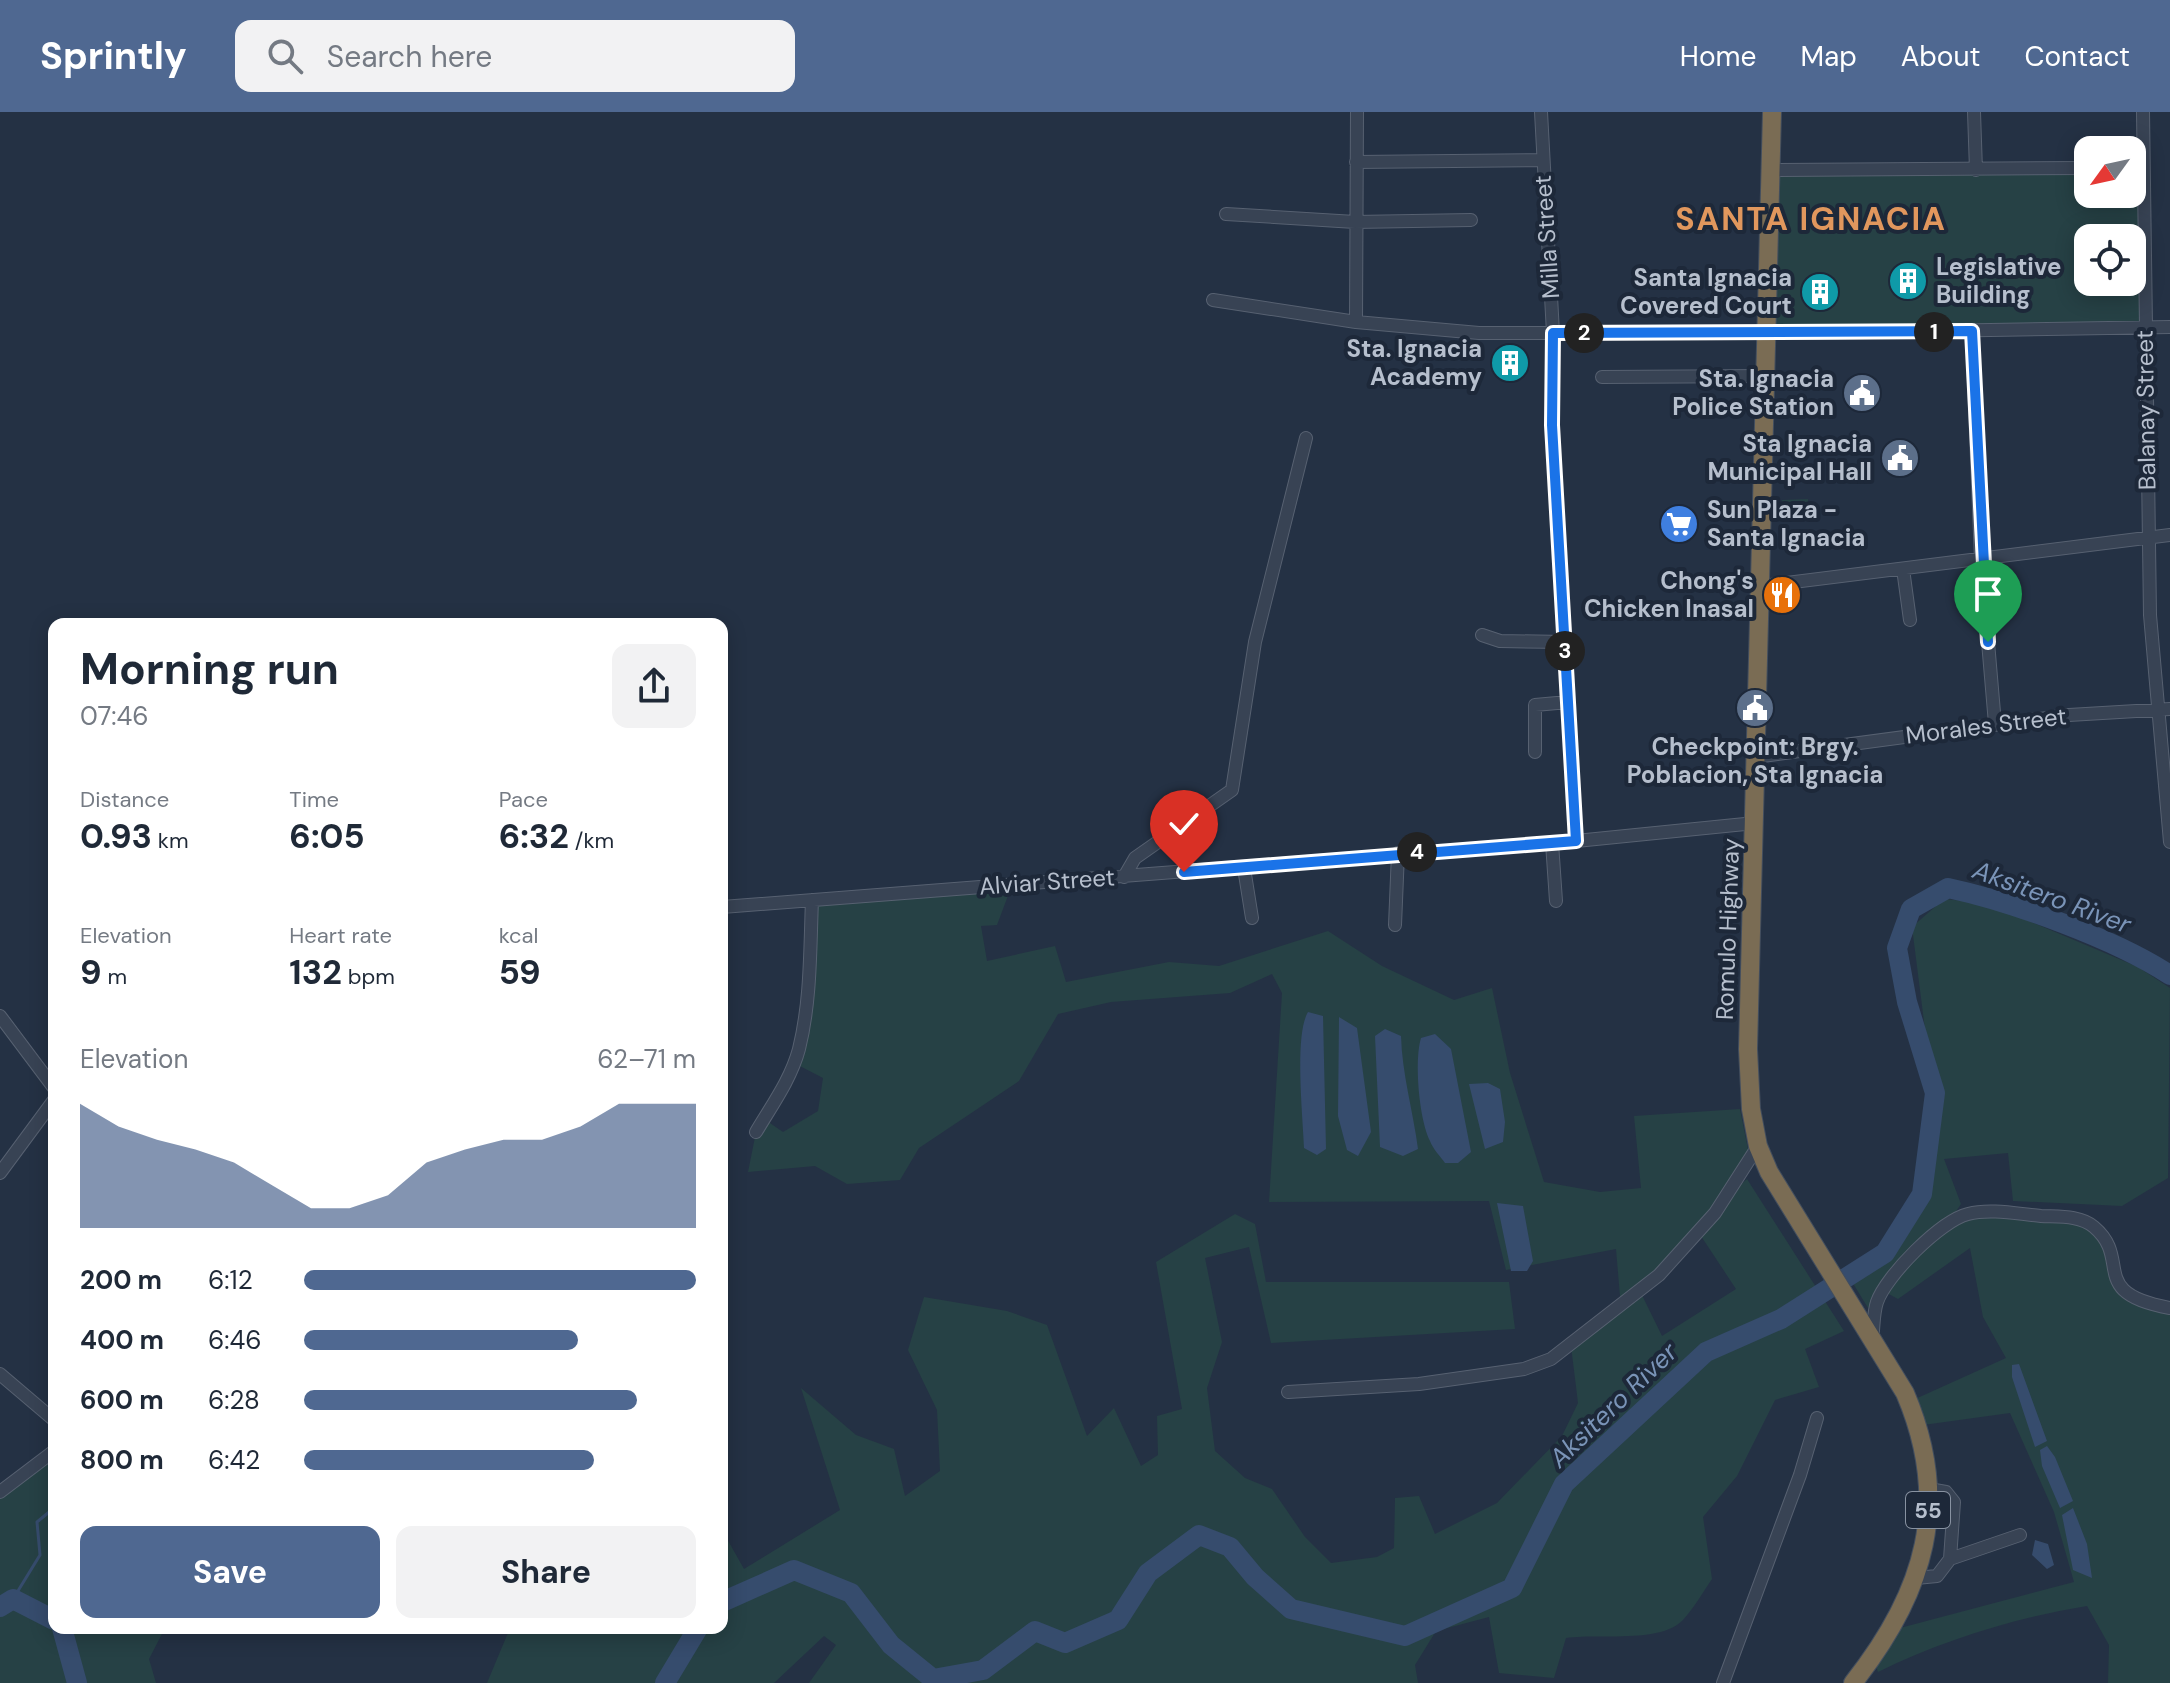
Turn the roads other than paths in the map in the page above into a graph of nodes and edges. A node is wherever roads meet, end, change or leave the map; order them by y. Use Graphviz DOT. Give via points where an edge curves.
graph roads {
  1 [pos="1357,112"];
  2 [pos="1541,112"];
  3 [pos="1772,112"];
  4 [pos="1974,112"];
  5 [pos="2143,112"];
  6 [pos="2141,136"];
  7 [pos="1542,160"];
  8 [pos="1356,162"];
  9 [pos="2074,168"];
  10 [pos="1771,170"];
  11 [pos="1976,170"];
  12 [pos="2140,208"];
  13 [pos="1226,214"];
  14 [pos="1471,220"];
  15 [pos="1355,222"];
  16 [pos="1213,300"];
  17 [pos="1356,322"];
  18 [pos="2170,327"];
  19 [pos="2145,328"];
  20 [pos="1972,331"];
  21 [pos="1553,333"];
  22 [pos="1768,333"];
  23 [pos="1767,376"];
  24 [pos="1602,377"];
  25 [pos="1306,438"];
  26 [pos="2170,535"];
  27 [pos="2148,539"];
  28 [pos="1981,560"];
  29 [pos="1903,569"];
  30 [pos="1762,586"];
  31 [pos="1910,620"];
  32 [pos="1482,635"];
  33 [pos="1564,642"];
  34 [pos="1568,702"];
  35 [pos="2156,708"];
  36 [pos="2170,709"];
  37 [pos="1995,724"];
  38 [pos="1535,752"];
  39 [pos="1755,757"];
  40 [pos="1755,823"];
  41 [pos="1576,841"];
  42 [pos="2170,842"];
  43 [pos="1552,843"];
  44 [pos="1398,853"];
  45 [pos="1244,868"];
  46 [pos="1124,877"];
  47 [pos="812,900"];
  48 [pos="1556,901"];
  49 [pos="728,907"];
  50 [pos="1252,918"];
  51 [pos="1395,925"];
  52 [pos="0,1016"];
  53 [pos="48,1080"];
  54 [pos="48,1108"];
  55 [pos="756,1132"];
  56 [pos="1758,1146"];
  57 [pos="0,1173"];
  58 [pos="2170,1308"];
  59 [pos="1869,1336"];
  60 [pos="0,1374"];
  61 [pos="1288,1392"];
  62 [pos="48,1415"];
  63 [pos="1817,1418"];
  64 [pos="48,1456"];
  65 [pos="1929,1489"];
  66 [pos="0,1492"];
  67 [pos="2020,1535"];
  68 [pos="1950,1559"];
  69 [pos="1916,1578"];
  70 [pos="1723,1683"];
  71 [pos="1853,1683"];
  1 -- 8 [label="street"];
  2 -- 7 [label="street, Milla Street"];
  3 -- 10 [label="highway, Romulo Highway / 55"];
  4 -- 11 [label="street"];
  5 -- 6 [label="street, Balanay Street"];
  7 -- 8 [label="street"];
  7 -- 21 [label="street, Milla Street"];
  8 -- 15 [label="street"];
  9 -- 11 [label="street"];
  10 -- 11 [label="street"];
  10 -- 22 [label="highway, Romulo Highway / 55"];
  12 -- 19 [label="street, Balanay Street"];
  13 -- 15 [label="street"];
  14 -- 15 [label="street"];
  15 -- 17 [label="street"];
  16 -- 17 [label="street"];
  17 -- 21 [label="street" via="1479,333"];
  18 -- 19 [label="street"];
  19 -- 20 [label="street"];
  19 -- 27 [label="street, Balanay Street"];
  20 -- 22 [label="street"];
  20 -- 28 [label="street"];
  21 -- 22 [label="street"];
  21 -- 33 [label="street, Milla Street" via="1552,425"];
  22 -- 23 [label="highway, Romulo Highway / 55"];
  23 -- 24 [label="street"];
  23 -- 30 [label="highway, Romulo Highway / 55"];
  25 -- 46 [label="street" via="1252,655 1232,790 1135,858"];
  26 -- 27 [label="street"];
  27 -- 28 [label="street"];
  27 -- 35 [label="street, Balanay Street"];
  28 -- 29 [label="street"];
  28 -- 37 [label="street"];
  29 -- 30 [label="street"];
  29 -- 31 [label="street"];
  30 -- 39 [label="highway, Romulo Highway / 55"];
  32 -- 33 [label="street" via="1500,641"];
  33 -- 34 [label="street, Milla Street"];
  34 -- 38 [label="street" via="1535,705"];
  34 -- 41 [label="street, Milla Street"];
  35 -- 36 [label="street, Morales Street"];
  35 -- 37 [label="street, Morales Street"];
  35 -- 42 [label="street, Balanay Street"];
  37 -- 39 [label="street, Morales Street"];
  39 -- 40 [label="highway, Romulo Highway / 55"];
  40 -- 41 [label="street, Alviar Street"];
  40 -- 56 [label="highway, Romulo Highway / 55" via="1748,1082"];
  41 -- 43 [label="street, Alviar Street"];
  43 -- 44 [label="street, Alviar Street"];
  43 -- 48 [label="street"];
  44 -- 45 [label="street, Alviar Street"];
  44 -- 51 [label="street"];
  45 -- 46 [label="street, Alviar Street"];
  45 -- 50 [label="street"];
  46 -- 47 [label="street, Alviar Street"];
  47 -- 49 [label="street, Alviar Street"];
  47 -- 55 [label="street" via="799,1048"];
  52 -- 53 [label="street"];
  54 -- 57 [label="street"];
  56 -- 59 [label="highway, Romulo Highway / 55" via="1780,1194"];
  56 -- 61 [label="street" via="1715,1213 1659,1275 1551,1359 1524,1369 1419,1384"];
  58 -- 59 [label="street" via="2128,1296 2117,1282 2105,1242 2081,1219 1967,1214 1931,1237 1883,1290"];
  59 -- 65 [label="highway, Romulo Highway / 55" via="1917,1420"];
  60 -- 62 [label="street"];
  63 -- 70 [label="street"];
  64 -- 66 [label="street"];
  65 -- 68 [label="street" via="1946,1492 1954,1502"];
  65 -- 69 [label="highway, Romulo Highway / 55" via="1928,1524"];
  67 -- 68 [label="street"];
  68 -- 69 [label="street" via="1937,1576"];
  69 -- 71 [label="highway, Romulo Highway / 55" via="1891,1631"];
}
